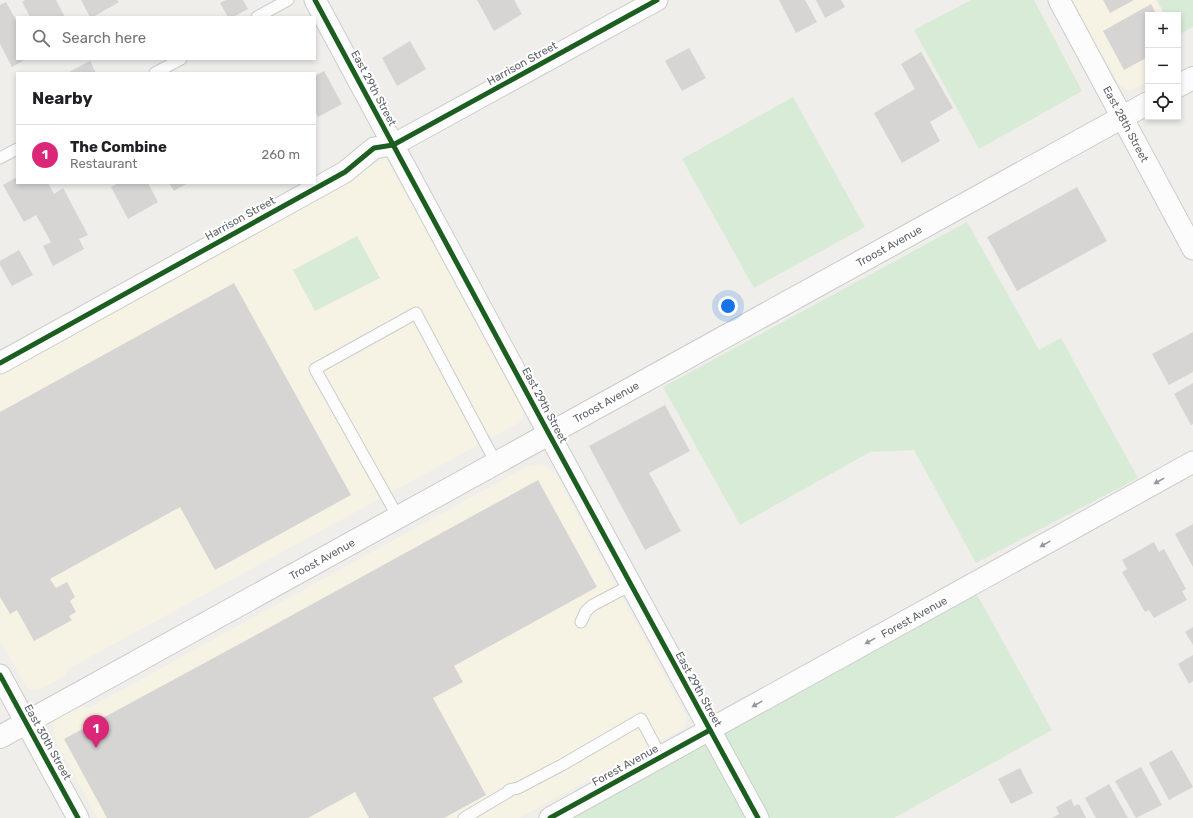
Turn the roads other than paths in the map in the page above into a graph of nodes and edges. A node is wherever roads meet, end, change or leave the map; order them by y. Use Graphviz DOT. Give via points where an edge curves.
graph roads {
  1 [pos="288,0"];
  2 [pos="316,0"];
  3 [pos="657,0"];
  4 [pos="1059,0"];
  5 [pos="259,16"];
  6 [pos="179,60"];
  7 [pos="157,72"];
  8 [pos="1193,78"];
  9 [pos="1181,84"];
  10 [pos="1145,105"];
  11 [pos="1122,117"];
  12 [pos="393,145"];
  13 [pos="16,150"];
  14 [pos="0,158"];
  15 [pos="1193,249"];
  16 [pos="0,363"];
  17 [pos="549,434"];
  18 [pos="1193,462"];
  19 [pos="496,463"];
  20 [pos="398,517"];
  21 [pos="631,585"];
  22 [pos="581,622"];
  23 [pos="0,675"];
  24 [pos="25,723"];
  25 [pos="710,730"];
  26 [pos="0,737"];
  27 [pos="661,757"];
  28 [pos="78,818"];
  29 [pos="464,818"];
  30 [pos="550,818"];
  31 [pos="758,818"];
  1 -- 5 [label="lane"];
  2 -- 12 [label="street, East 29th Street"];
  3 -- 12 [label="street, Harrison Street"];
  4 -- 11 [label="street, East 28th Street"];
  6 -- 7 [label="lane"];
  8 -- 9 [label="main road"];
  10 -- 11 [label="main road, Troost Avenue"];
  11 -- 15 [label="street, East 28th Street"];
  11 -- 17 [label="main road, Troost Avenue"];
  12 -- 16 [label="street, Harrison Street" via="374,148 345,172"];
  12 -- 17 [label="street, East 29th Street"];
  13 -- 14 [label="lane"];
  17 -- 19 [label="main road, Troost Avenue"];
  17 -- 21 [label="street, East 29th Street"];
  18 -- 25 [label="street, Forest Avenue, one-way"];
  19 -- 20 [label="main road, Troost Avenue"];
  19 -- 20 [label="lane" via="416,313 315,370"];
  20 -- 24 [label="main road, Troost Avenue"];
  21 -- 22 [label="lane" via="593,605 586,611"];
  21 -- 25 [label="street, East 29th Street"];
  23 -- 24 [label="street, East 30th Street"];
  24 -- 26 [label="main road, Troost Avenue"];
  24 -- 28 [label="street, East 30th Street"];
  25 -- 27 [label="street, Forest Avenue"];
  25 -- 31 [label="street, East 29th Street"];
  27 -- 29 [label="lane" via="641,719 562,765 518,788 509,790"];
  27 -- 30 [label="street, Forest Avenue"];
}
